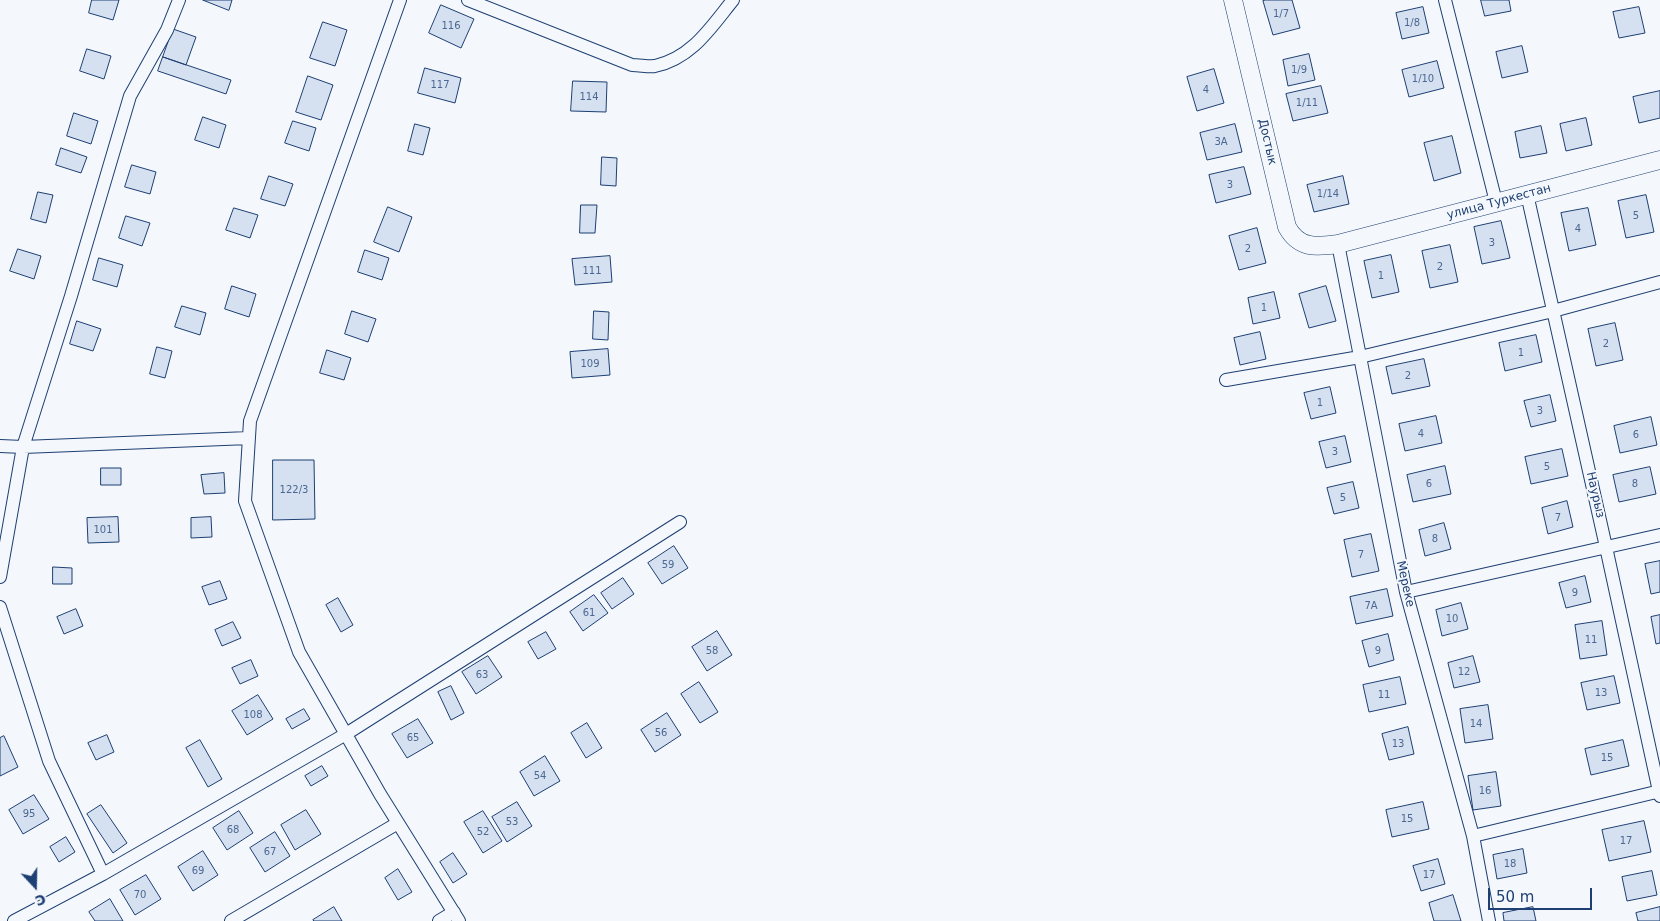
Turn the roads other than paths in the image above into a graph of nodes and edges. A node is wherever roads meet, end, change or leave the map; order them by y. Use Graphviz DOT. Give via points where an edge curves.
graph roads {
  1 [pos="179,0"];
  2 [pos="400,0"];
  3 [pos="468,0"];
  4 [pos="733,0"];
  5 [pos="1233,0"];
  6 [pos="1444,0"];
  7 [pos="1660,160"];
  8 [pos="1527,194"];
  9 [pos="1496,202"];
  10 [pos="1338,244"];
  11 [pos="1660,282"];
  12 [pos="1553,311"];
  13 [pos="1360,357"];
  14 [pos="1226,380"];
  15 [pos="249,438"];
  16 [pos="0,446"];
  17 [pos="23,447"];
  18 [pos="680,522"];
  19 [pos="1660,535"];
  20 [pos="1606,547"];
  21 [pos="0,577"];
  22 [pos="1406,592"];
  23 [pos="0,607"];
  24 [pos="346,734"];
  25 [pos="1660,793"];
  26 [pos="398,823"];
  27 [pos="1473,836"];
  28 [pos="103,874"];
  29 [pos="457,916"];
  30 [pos="14,921"];
  31 [pos="232,921"];
  32 [pos="439,921"];
  33 [pos="1489,921"];
  1 -- 17 [label="street" via="167,30 130,96"];
  2 -- 15 [label="street" via="250,421"];
  3 -- 4 [label="street" via="632,65 654,66 680,58 696,45"];
  5 -- 10 [label="street, Достык" via="1287,227 1292,236 1307,245"];
  6 -- 9 [label="street"];
  7 -- 8 [label="street, улица Туркестан"];
  8 -- 9 [label="street, улица Туркестан"];
  8 -- 12 [label="street, Наурыз"];
  9 -- 10 [label="street, улица Туркестан"];
  10 -- 13 [label="street, Мереке"];
  11 -- 12 [label="street"];
  12 -- 13 [label="street"];
  12 -- 20 [label="street, Наурыз"];
  13 -- 14 [label="street"];
  13 -- 22 [label="street, Мереке"];
  15 -- 17 [label="street"];
  15 -- 24 [label="street" via="245,501 299,652"];
  16 -- 17 [label="street"];
  17 -- 21 [label="street"];
  18 -- 24 [label="street"];
  19 -- 20 [label="street"];
  20 -- 22 [label="street"];
  20 -- 25 [label="street, Наурыз"];
  22 -- 27 [label="street, Мереке"];
  23 -- 28 [label="street" via="49,761"];
  24 -- 26 [label="street"];
  24 -- 28 [label="street"];
  25 -- 27 [label="street"];
  26 -- 29 [label="street"];
  26 -- 31 [label="street"];
  27 -- 33 [label="street, Мереке"];
  28 -- 30 [label="street"];
  29 -- 32 [label="street"];
}
